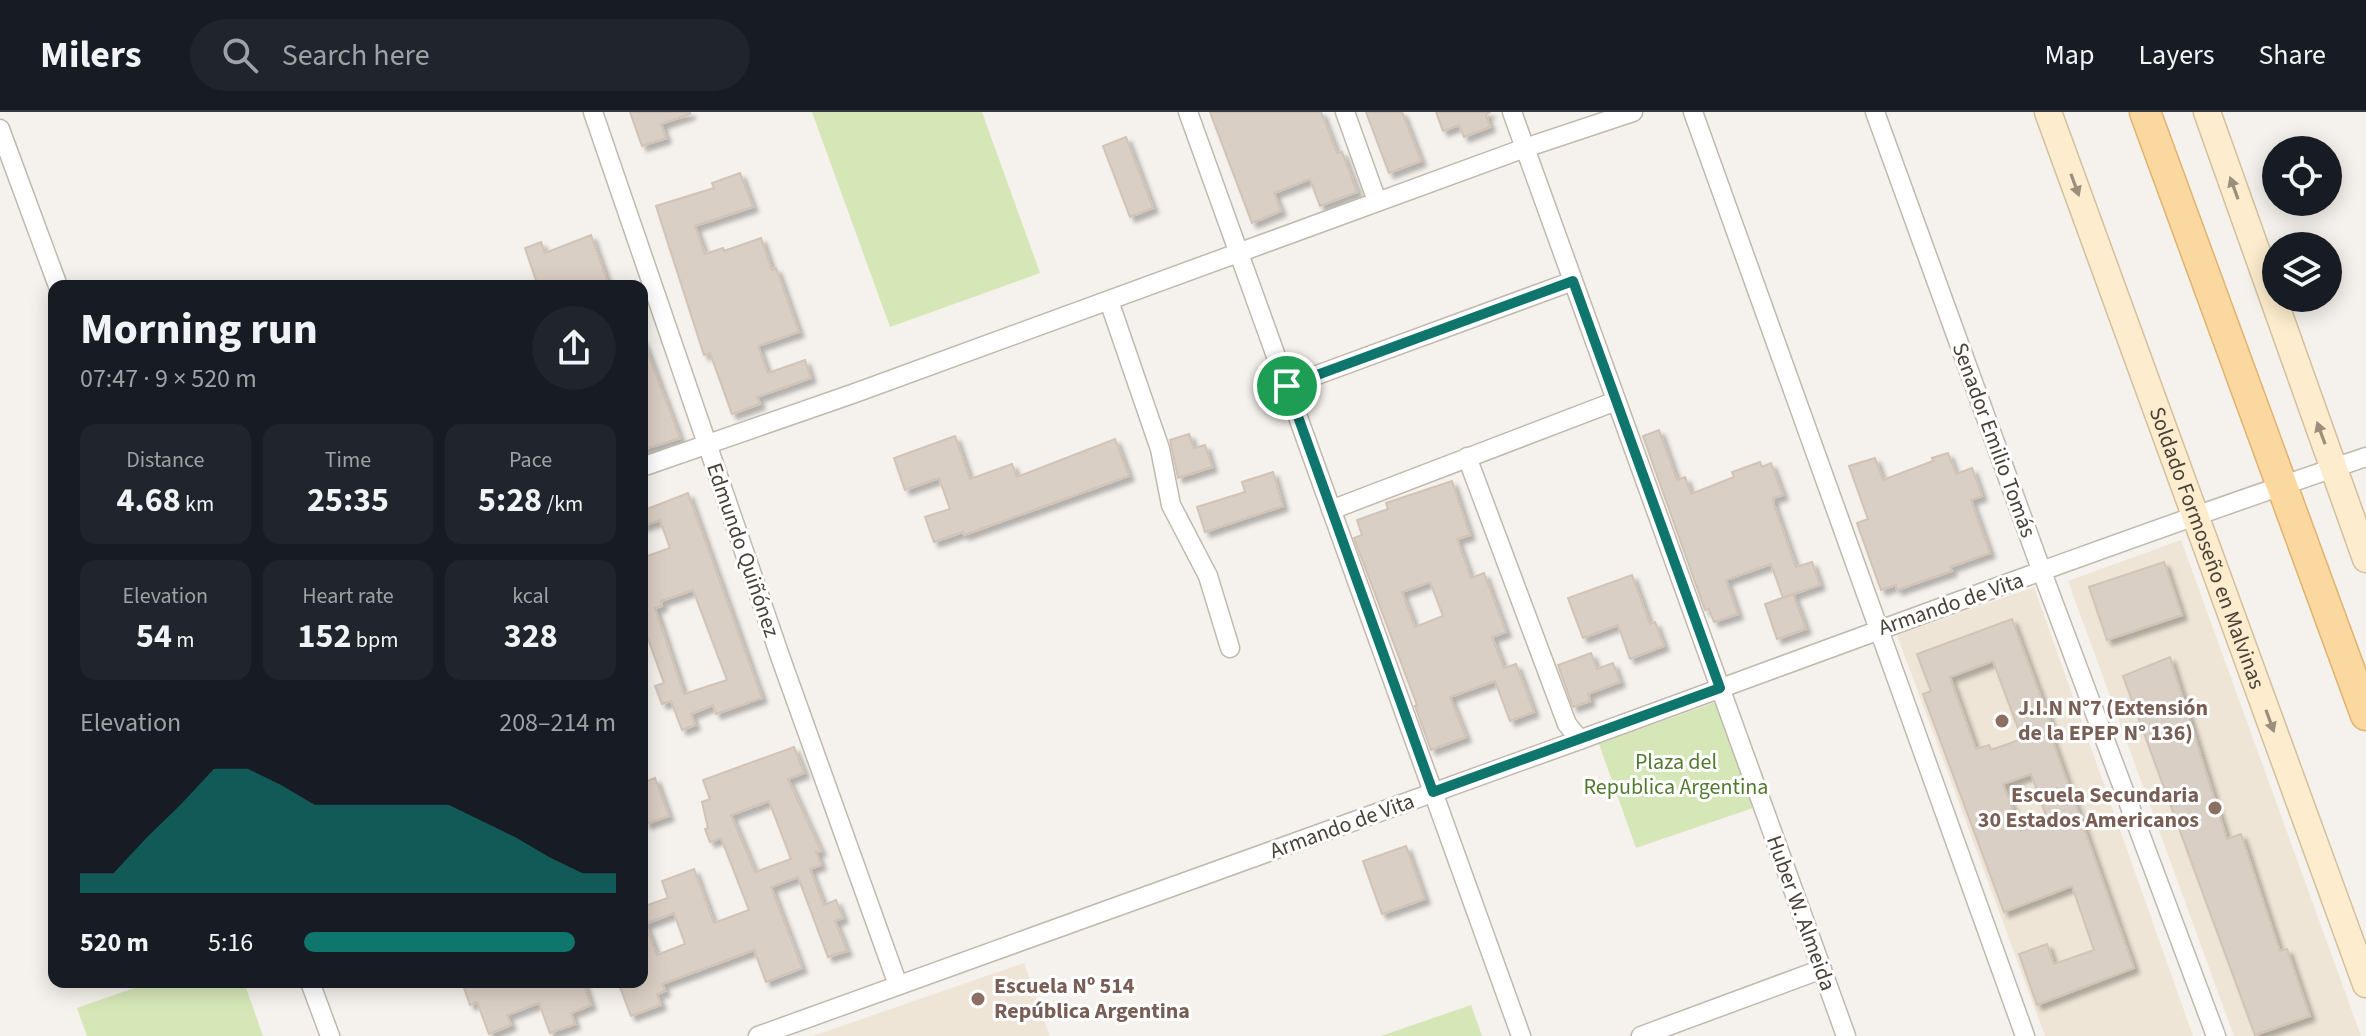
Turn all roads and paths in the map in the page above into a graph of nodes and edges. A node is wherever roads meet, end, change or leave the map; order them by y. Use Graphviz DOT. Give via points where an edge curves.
graph roads {
  1 [pos="593,112"];
  2 [pos="1188,112"];
  3 [pos="1345,112"];
  4 [pos="1512,112"];
  5 [pos="1633,112"];
  6 [pos="1693,112"];
  7 [pos="1875,112"];
  8 [pos="2048,112"];
  9 [pos="2145,112"];
  10 [pos="2207,112"];
  11 [pos="0,129"];
  12 [pos="1525,148"];
  13 [pos="1377,201"];
  14 [pos="1238,252"];
  15 [pos="56,280"];
  16 [pos="1573,281"];
  17 [pos="1109,301"];
  18 [pos="1287,386"];
  19 [pos="1616,401"];
  20 [pos="706,444"];
  21 [pos="1467,457"];
  22 [pos="2366,457"];
  23 [pos="648,465"];
  24 [pos="2334,468"];
  25 [pos="2283,485"];
  26 [pos="1331,510"];
  27 [pos="2196,516"];
  28 [pos="2366,559"];
  29 [pos="2042,572"];
  30 [pos="1879,629"];
  31 [pos="1230,648"];
  32 [pos="1720,688"];
  33 [pos="2366,715"];
  34 [pos="1580,740"];
  35 [pos="1433,792"];
  36 [pos="1822,969"];
  37 [pos="2366,984"];
  38 [pos="898,985"];
  39 [pos="312,988"];
  40 [pos="330,1036"];
  41 [pos="758,1036"];
  42 [pos="1521,1036"];
  43 [pos="1641,1036"];
  44 [pos="1846,1036"];
  45 [pos="2025,1036"];
  46 [pos="2216,1036"];
  1 -- 20 [label="street, Edmundo Quiñónez"];
  2 -- 14 [label="street"];
  3 -- 13 [label="street"];
  4 -- 12 [label="street, Huber W. Almeida"];
  5 -- 12 [label="street"];
  6 -- 30 [label="street"];
  7 -- 29 [label="street, Senador Emilio Tomás"];
  8 -- 27 [label="main road, Soldado Formoseño en Malvinas, one-way"];
  9 -- 25 [label="main road"];
  24 -- 10 [label="main road, one-way"];
  11 -- 15 [label="street"];
  12 -- 13 [label="street"];
  12 -- 16 [label="street, Huber W. Almeida"];
  13 -- 14 [label="street"];
  14 -- 17 [label="street"];
  14 -- 18 [label="street"];
  16 -- 18 [label="street"];
  16 -- 19 [label="street, Huber W. Almeida"];
  17 -- 20 [label="street"];
  17 -- 31 [label="street" via="1160,449 1171,505 1208,576"];
  18 -- 26 [label="street"];
  19 -- 21 [label="street"];
  19 -- 32 [label="street, Huber W. Almeida"];
  20 -- 23 [label="street"];
  20 -- 38 [label="street, Edmundo Quiñónez"];
  21 -- 26 [label="street"];
  21 -- 34 [label="street" via="1567,724"];
  22 -- 24 [label="street"];
  24 -- 25 [label="street"];
  24 -- 28 [label="main road"];
  25 -- 27 [label="street, Armando de Vita"];
  25 -- 33 [label="main road"];
  26 -- 35 [label="street"];
  27 -- 29 [label="street, Armando de Vita"];
  27 -- 37 [label="main road, Soldado Formoseño en Malvinas, one-way"];
  29 -- 30 [label="street, Armando de Vita"];
  29 -- 46 [label="street, Senador Emilio Tomás"];
  30 -- 32 [label="street, Armando de Vita"];
  30 -- 45 [label="street"];
  32 -- 34 [label="street, Armando de Vita"];
  32 -- 36 [label="street, Huber W. Almeida"];
  34 -- 35 [label="street, Armando de Vita"];
  35 -- 38 [label="street, Armando de Vita"];
  35 -- 42 [label="street"];
  36 -- 43 [label="street"];
  36 -- 44 [label="street, Huber W. Almeida"];
  38 -- 41 [label="street, Armando de Vita"];
  39 -- 40 [label="street"];
}
